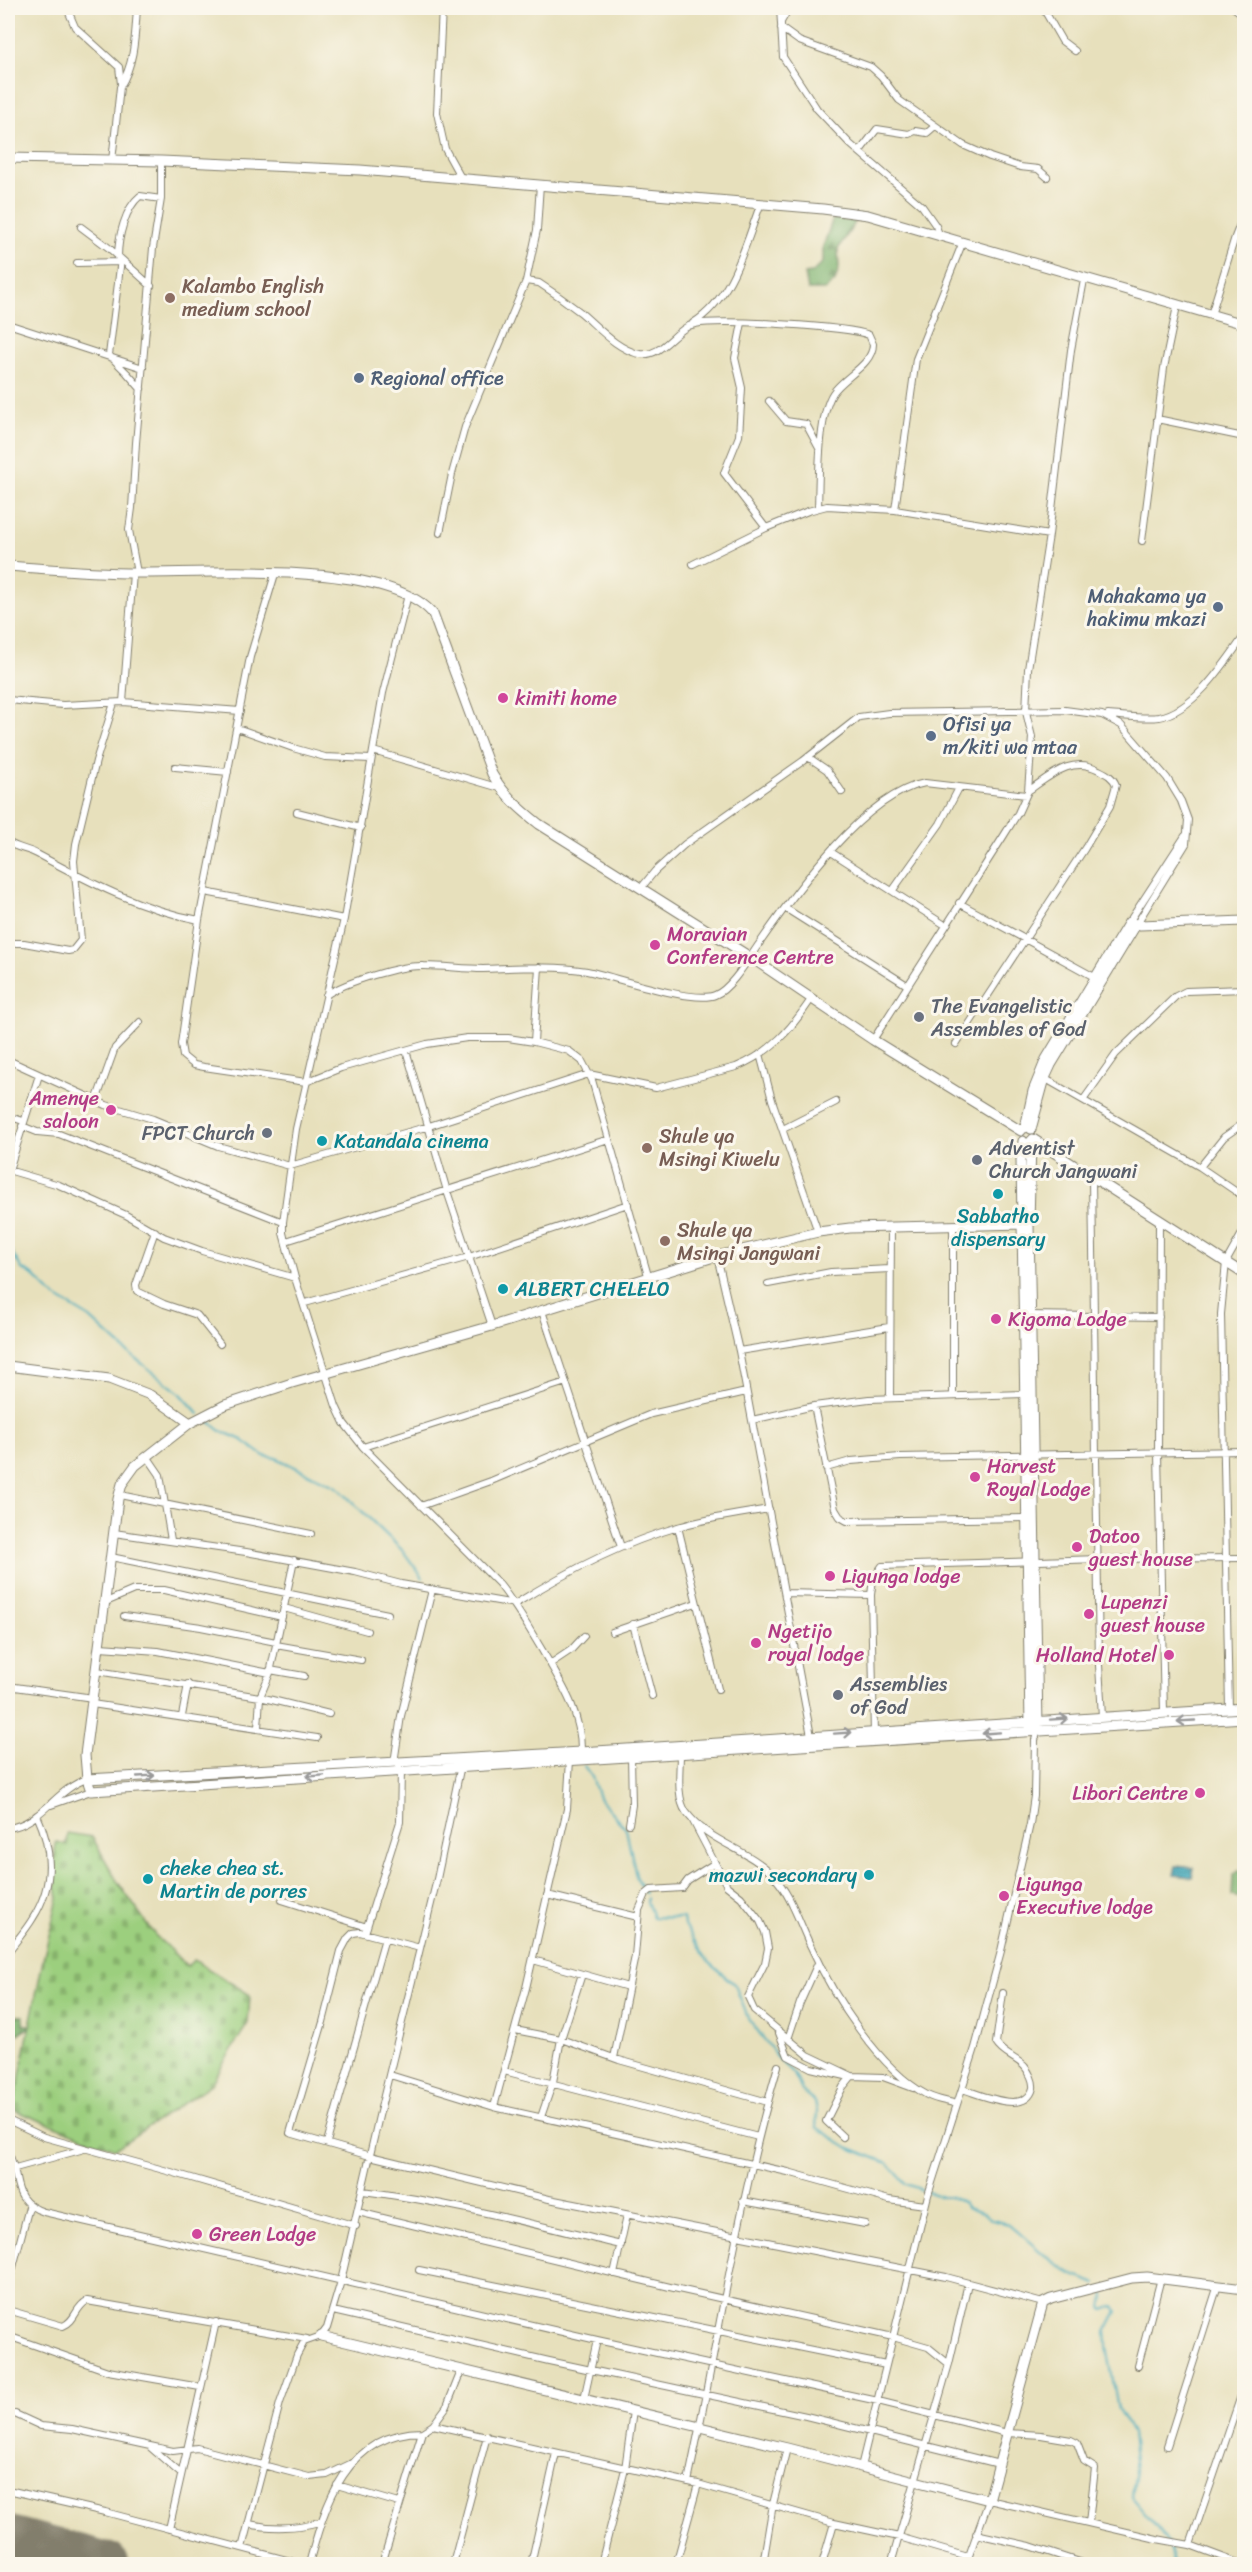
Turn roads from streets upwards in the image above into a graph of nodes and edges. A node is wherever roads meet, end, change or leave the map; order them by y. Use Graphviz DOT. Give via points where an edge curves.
graph roads {
  1 [pos="67,8"];
  2 [pos="137,8"];
  3 [pos="442,8"];
  4 [pos="780,8"];
  5 [pos="789,8"];
  6 [pos="1044,8"];
  7 [pos="1234,8"];
  8 [pos="1245,15"];
  9 [pos="781,25"];
  10 [pos="1075,51"];
  11 [pos="121,84"];
  12 [pos="935,126"];
  13 [pos="860,152"];
  14 [pos="8,158"];
  15 [pos="112,161"];
  16 [pos="161,161"];
  17 [pos="1047,177"];
  18 [pos="460,178"];
  19 [pos="540,184"];
  20 [pos="161,199"];
  21 [pos="761,203"];
  22 [pos="1245,214"];
  23 [pos="81,227"];
  24 [pos="940,237"];
  25 [pos="962,244"];
  26 [pos="120,259"];
  27 [pos="77,262"];
  28 [pos="1084,279"];
  29 [pos="526,281"];
  30 [pos="151,286"];
  31 [pos="1177,306"];
  32 [pos="1211,315"];
  33 [pos="742,323"];
  34 [pos="8,324"];
  35 [pos="693,324"];
  36 [pos="1245,324"];
  37 [pos="108,355"];
  38 [pos="143,368"];
  39 [pos="141,390"];
  40 [pos="769,401"];
  41 [pos="1156,418"];
  42 [pos="1245,437"];
  43 [pos="821,451"];
  44 [pos="818,508"];
  45 [pos="895,510"];
  46 [pos="766,528"];
  47 [pos="440,533"];
  48 [pos="1049,535"];
  49 [pos="1142,541"];
  50 [pos="693,564"];
  51 [pos="8,566"];
  52 [pos="135,573"];
  53 [pos="275,574"];
  54 [pos="408,594"];
  55 [pos="1245,636"];
  56 [pos="8,699"];
  57 [pos="123,702"];
  58 [pos="114,703"];
  59 [pos="240,711"];
  60 [pos="1026,712"];
  61 [pos="1102,715"];
  62 [pos="237,728"];
  63 [pos="373,751"];
  64 [pos="808,757"];
  65 [pos="371,759"];
  66 [pos="175,767"];
  67 [pos="228,772"];
  68 [pos="501,788"];
  69 [pos="959,788"];
  70 [pos="842,792"];
  71 [pos="1027,793"];
  72 [pos="297,812"];
  73 [pos="361,828"];
  74 [pos="8,842"];
  75 [pos="831,852"];
  76 [pos="76,874"];
  77 [pos="641,888"];
  78 [pos="893,890"];
  79 [pos="205,892"];
  80 [pos="959,903"];
  81 [pos="784,908"];
  82 [pos="344,919"];
  83 [pos="199,920"];
  84 [pos="1245,921"];
  85 [pos="1133,923"];
  86 [pos="945,925"];
  87 [pos="1026,940"];
  88 [pos="8,942"];
  89 [pos="750,957"];
  90 [pos="539,967"];
  91 [pos="1099,979"];
  92 [pos="908,985"];
  93 [pos="1245,989"];
  94 [pos="325,996"];
  95 [pos="812,998"];
  96 [pos="140,1022"];
  97 [pos="873,1040"];
  98 [pos="534,1042"];
  99 [pos="956,1044"];
  100 [pos="406,1050"];
  101 [pos="760,1054"];
  102 [pos="8,1060"];
  103 [pos="589,1074"];
  104 [pos="39,1075"];
  105 [pos="1042,1077"];
  106 [pos="306,1082"];
  107 [pos="1084,1099"];
  108 [pos="96,1101"];
  109 [pos="836,1102"];
  110 [pos="8,1116"];
  111 [pos="1245,1123"];
  112 [pos="23,1124"];
  113 [pos="429,1126"];
  114 [pos="783,1129"];
  115 [pos="1027,1135"];
  116 [pos="609,1139"];
  117 [pos="290,1166"];
  118 [pos="1200,1167"];
  119 [pos="8,1170"];
  120 [pos="1092,1179"];
  121 [pos="447,1191"];
  122 [pos="1245,1197"];
  123 [pos="628,1204"];
  124 [pos="1159,1221"];
  125 [pos="283,1222"];
  126 [pos="1025,1225"];
  127 [pos="953,1226"];
  128 [pos="891,1227"];
  129 [pos="1245,1230"];
  130 [pos="155,1231"];
  131 [pos="818,1232"];
  132 [pos="286,1241"];
  133 [pos="717,1256"];
  134 [pos="469,1257"];
  135 [pos="1226,1262"];
  136 [pos="890,1269"];
  137 [pos="1245,1274"];
  138 [pos="295,1278"];
  139 [pos="649,1278"];
  140 [pos="768,1284"];
  141 [pos="305,1303"];
  142 [pos="542,1311"];
  143 [pos="1027,1315"];
  144 [pos="1095,1316"];
  145 [pos="1159,1317"];
  146 [pos="492,1326"];
  147 [pos="889,1327"];
  148 [pos="220,1344"];
  149 [pos="739,1351"];
  150 [pos="8,1366"];
  151 [pos="325,1374"];
  152 [pos="566,1382"];
  153 [pos="746,1392"];
  154 [pos="1024,1394"];
  155 [pos="953,1396"];
  156 [pos="890,1398"];
  157 [pos="814,1406"];
  158 [pos="199,1419"];
  159 [pos="752,1420"];
  160 [pos="586,1443"];
  161 [pos="363,1447"];
  162 [pos="1222,1450"];
  163 [pos="1245,1451"];
  164 [pos="1158,1454"];
  165 [pos="1030,1455"];
  166 [pos="1095,1455"];
  167 [pos="147,1456"];
  168 [pos="826,1468"];
  169 [pos="120,1495"];
  170 [pos="165,1504"];
  171 [pos="421,1506"];
  172 [pos="769,1509"];
  173 [pos="1026,1518"];
  174 [pos="678,1527"];
  175 [pos="114,1533"];
  176 [pos="311,1534"];
  177 [pos="171,1540"];
  178 [pos="621,1547"];
  179 [pos="111,1557"];
  180 [pos="1225,1557"];
  181 [pos="1245,1558"];
  182 [pos="294,1560"];
  183 [pos="1099,1560"];
  184 [pos="1162,1561"];
  185 [pos="1031,1563"];
  186 [pos="432,1590"];
  187 [pos="288,1592"];
  188 [pos="785,1593"];
  189 [pos="871,1595"];
  190 [pos="106,1602"];
  191 [pos="696,1603"];
  192 [pos="514,1604"];
  193 [pos="284,1608"];
  194 [pos="388,1614"];
  195 [pos="124,1616"];
  196 [pos="282,1617"];
  197 [pos="633,1624"];
  198 [pos="367,1630"];
  199 [pos="612,1632"];
  200 [pos="584,1636"];
  201 [pos="276,1643"];
  202 [pos="100,1647"];
  203 [pos="361,1660"];
  204 [pos="550,1664"];
  205 [pos="97,1671"];
  206 [pos="270,1671"];
  207 [pos="304,1676"];
  208 [pos="188,1684"];
  209 [pos="8,1686"];
  210 [pos="718,1689"];
  211 [pos="652,1696"];
  212 [pos="260,1697"];
  213 [pos="92,1701"];
  214 [pos="1245,1708"];
  215 [pos="1229,1709"];
  216 [pos="1164,1712"];
  217 [pos="329,1714"];
  218 [pos="182,1716"];
  219 [pos="1102,1716"];
  220 [pos="1245,1718"];
  221 [pos="258,1728"];
  222 [pos="1034,1729"];
  223 [pos="811,1736"];
  224 [pos="874,1736"];
  225 [pos="317,1738"];
  226 [pos="581,1752"];
  227 [pos="680,1754"];
  228 [pos="631,1756"];
  229 [pos="570,1760"];
  230 [pos="394,1762"];
  231 [pos="461,1762"];
  232 [pos="401,1771"];
  233 [pos="87,1779"];
  234 [pos="91,1791"];
  235 [pos="48,1806"];
  236 [pos="37,1815"];
  237 [pos="690,1816"];
  238 [pos="629,1824"];
  239 [pos="8,1828"];
  240 [pos="715,1863"];
  241 [pos="547,1895"];
  242 [pos="282,1900"];
  243 [pos="638,1917"];
  244 [pos="366,1930"];
  245 [pos="385,1938"];
  246 [pos="420,1948"];
  247 [pos="8,1952"];
  248 [pos="532,1960"];
  249 [pos="818,1963"];
  250 [pos="582,1974"];
  251 [pos="628,1987"];
  252 [pos="1003,1993"];
  253 [pos="515,2030"];
  254 [pos="778,2030"];
  255 [pos="561,2039"];
  256 [pos="788,2039"];
  257 [pos="614,2058"];
  258 [pos="778,2066"];
  259 [pos="504,2071"];
  260 [pos="390,2075"];
  261 [pos="851,2077"];
  262 [pos="553,2082"];
  263 [pos="962,2089"];
  264 [pos="922,2092"];
  265 [pos="768,2102"];
  266 [pos="957,2104"];
  267 [pos="494,2107"];
  268 [pos="541,2117"];
  269 [pos="8,2120"];
  270 [pos="758,2137"];
  271 [pos="843,2137"];
  272 [pos="327,2142"];
  273 [pos="85,2149"];
  274 [pos="8,2152"];
  275 [pos="370,2156"];
  276 [pos="751,2165"];
  277 [pos="11,2169"];
  278 [pos="363,2191"];
  279 [pos="743,2201"];
  280 [pos="926,2205"];
  281 [pos="29,2207"];
  282 [pos="358,2212"];
  283 [pos="627,2215"];
  284 [pos="866,2224"];
  285 [pos="356,2226"];
  286 [pos="737,2237"];
  287 [pos="621,2246"];
  288 [pos="419,2270"];
  289 [pos="910,2270"];
  290 [pos="614,2274"];
  291 [pos="1161,2278"];
  292 [pos="341,2281"];
  293 [pos="968,2283"];
  294 [pos="1218,2285"];
  295 [pos="8,2286"];
  296 [pos="1245,2289"];
  297 [pos="726,2299"];
  298 [pos="1043,2303"];
  299 [pos="8,2310"];
  300 [pos="333,2311"];
  301 [pos="216,2322"];
  302 [pos="719,2331"];
  303 [pos="8,2336"];
  304 [pos="321,2336"];
  305 [pos="893,2337"];
  306 [pos="307,2339"];
  307 [pos="597,2340"];
  308 [pos="949,2364"];
  309 [pos="886,2365"];
  310 [pos="712,2366"];
  311 [pos="1138,2366"];
  312 [pos="591,2370"];
  313 [pos="461,2371"];
  314 [pos="200,2387"];
  315 [pos="1245,2387"];
  316 [pos="707,2394"];
  317 [pos="584,2399"];
  318 [pos="878,2401"];
  319 [pos="633,2411"];
  320 [pos="935,2415"];
  321 [pos="8,2416"];
  322 [pos="433,2425"];
  323 [pos="700,2427"];
  324 [pos="422,2432"];
  325 [pos="870,2432"];
  326 [pos="1007,2433"];
  327 [pos="487,2436"];
  328 [pos="926,2445"];
  329 [pos="1167,2446"];
  330 [pos="150,2447"];
  331 [pos="187,2448"];
  332 [pos="787,2448"];
  333 [pos="556,2453"];
  334 [pos="264,2464"];
  335 [pos="350,2464"];
  336 [pos="999,2464"];
  337 [pos="861,2467"];
  338 [pos="625,2469"];
  339 [pos="181,2474"];
  340 [pos="688,2482"];
  341 [pos="915,2482"];
  342 [pos="698,2484"];
  343 [pos="337,2485"];
  344 [pos="8,2490"];
  345 [pos="989,2500"];
  346 [pos="399,2503"];
  347 [pos="772,2504"];
  348 [pos="319,2522"];
  349 [pos="834,2523"];
  350 [pos="1089,2523"];
  351 [pos="249,2524"];
  352 [pos="169,2529"];
  353 [pos="976,2534"];
  354 [pos="898,2537"];
  355 [pos="1190,2545"];
  356 [pos="242,2548"];
  357 [pos="968,2557"];
  358 [pos="534,2564"];
  359 [pos="302,2565"];
  360 [pos="309,2565"];
  361 [pos="381,2565"];
  362 [pos="453,2565"];
  363 [pos="601,2565"];
  364 [pos="676,2565"];
  365 [pos="763,2565"];
  366 [pos="822,2565"];
  367 [pos="891,2565"];
  368 [pos="966,2565"];
  369 [pos="1085,2565"];
  370 [pos="1241,2565"];
  1 -- 11 [label="street" via="75,27 119,67"];
  2 -- 11 [label="street" via="132,60"];
  3 -- 18 [label="street" via="437,113 445,149"];
  4 -- 9 [label="street"];
  5 -- 9 [label="street"];
  6 -- 10 [label="street" via="1062,41"];
  7 -- 8 [label="street"];
  9 -- 12 [label="street" via="799,41 870,67 899,100"];
  9 -- 13 [label="street" via="781,51 794,75 823,115"];
  11 -- 15 [label="street"];
  12 -- 13 [label="street" via="925,133 909,134 877,129"];
  12 -- 17 [label="street" via="969,148 1038,169"];
  13 -- 24 [label="street" via="922,206"];
  14 -- 15 [label="street"];
  15 -- 16 [label="street"];
  16 -- 18 [label="street"];
  16 -- 20 [label="street"];
  18 -- 19 [label="street"];
  19 -- 21 [label="street"];
  19 -- 29 [label="street" via="537,230"];
  20 -- 26 [label="street" via="140,195 134,200 119,242"];
  20 -- 30 [label="street"];
  21 -- 24 [label="street" via="868,215"];
  21 -- 35 [label="street" via="724,291 706,315"];
  22 -- 32 [label="street"];
  23 -- 26 [label="street"];
  24 -- 25 [label="street"];
  25 -- 28 [label="street"];
  25 -- 45 [label="street" via="916,359"];
  26 -- 27 [label="street"];
  26 -- 30 [label="street"];
  26 -- 37 [label="street"];
  28 -- 31 [label="street"];
  28 -- 48 [label="street" via="1071,350"];
  29 -- 35 [label="street" via="539,283 612,338 644,355"];
  29 -- 47 [label="street" via="465,427"];
  30 -- 38 [label="street"];
  31 -- 32 [label="street"];
  31 -- 41 [label="street"];
  32 -- 36 [label="street"];
  33 -- 35 [label="street"];
  33 -- 43 [label="street" via="864,333 872,339 873,349 868,357 830,398"];
  33 -- 46 [label="street" via="735,358 742,388 739,436 724,473"];
  34 -- 37 [label="street"];
  37 -- 38 [label="street"];
  37 -- 39 [label="street"];
  38 -- 39 [label="street"];
  39 -- 52 [label="street" via="129,531"];
  40 -- 43 [label="street" via="786,421 806,424"];
  41 -- 42 [label="street"];
  41 -- 49 [label="street"];
  43 -- 44 [label="street"];
  44 -- 45 [label="street" via="836,505"];
  44 -- 46 [label="street"];
  45 -- 48 [label="street"];
  46 -- 50 [label="street"];
  48 -- 60 [label="street" via="1028,669"];
  51 -- 52 [label="street"];
  52 -- 53 [label="street"];
  52 -- 57 [label="street"];
  53 -- 54 [label="street" via="342,578"];
  53 -- 59 [label="street" via="255,639"];
  54 -- 63 [label="street"];
  54 -- 68 [label="street" via="433,614 492,774"];
  55 -- 61 [label="street" via="1181,709 1160,717"];
  56 -- 58 [label="street" via="63,705"];
  57 -- 58 [label="street"];
  57 -- 59 [label="street"];
  58 -- 76 [label="street" via="83,812 74,861"];
  59 -- 62 [label="street"];
  60 -- 61 [label="street" via="1065,710"];
  60 -- 64 [label="street" via="866,715 852,721"];
  60 -- 71 [label="street" via="1032,737"];
  61 -- 85 [label="street" via="1121,725 1167,778 1188,820 1186,844"];
  62 -- 65 [label="street" via="325,757"];
  62 -- 67 [label="street"];
  63 -- 65 [label="street"];
  63 -- 68 [label="street"];
  64 -- 70 [label="street" via="827,770"];
  64 -- 77 [label="street" via="685,844"];
  65 -- 73 [label="street"];
  66 -- 67 [label="street"];
  67 -- 79 [label="street"];
  68 -- 77 [label="street" via="514,805 540,824"];
  69 -- 71 [label="street"];
  69 -- 75 [label="street" via="925,783 910,786 880,805"];
  69 -- 78 [label="street" via="940,824"];
  71 -- 80 [label="street"];
  71 -- 87 [label="street" via="1075,764 1094,767 1116,785 1110,806"];
  72 -- 73 [label="street"];
  73 -- 82 [label="street"];
  74 -- 76 [label="street"];
  75 -- 78 [label="street"];
  75 -- 81 [label="street"];
  76 -- 83 [label="street" via="155,910"];
  76 -- 88 [label="street" via="82,933 79,946 68,951"];
  77 -- 89 [label="street"];
  78 -- 86 [label="street"];
  79 -- 82 [label="street"];
  79 -- 83 [label="street"];
  80 -- 86 [label="street"];
  80 -- 87 [label="street"];
  81 -- 89 [label="street"];
  81 -- 92 [label="street"];
  82 -- 94 [label="street"];
  83 -- 106 [label="street" via="181,1044 183,1056 194,1065"];
  84 -- 85 [label="street"];
  85 -- 91 [label="street"];
  86 -- 92 [label="street"];
  87 -- 91 [label="street"];
  87 -- 99 [label="street"];
  89 -- 90 [label="street" via="722,991 703,998 585,971"];
  89 -- 95 [label="street"];
  90 -- 94 [label="street" via="480,969 422,965 350,983"];
  90 -- 98 [label="street"];
  91 -- 105 [label="street"];
  92 -- 97 [label="street"];
  93 -- 107 [label="street" via="1185,991 1176,996 1116,1054"];
  94 -- 106 [label="street"];
  95 -- 97 [label="street"];
  95 -- 101 [label="street" via="789,1031"];
  96 -- 108 [label="street" via="115,1048"];
  97 -- 115 [label="street"];
  98 -- 100 [label="street" via="467,1038"];
  98 -- 103 [label="street" via="569,1051 582,1061"];
  100 -- 106 [label="street"];
  100 -- 113 [label="street"];
  101 -- 103 [label="street" via="736,1067 656,1088"];
  101 -- 114 [label="street"];
  102 -- 104 [label="street"];
  103 -- 113 [label="street"];
  103 -- 116 [label="street"];
  104 -- 108 [label="street"];
  104 -- 112 [label="street"];
  105 -- 107 [label="street"];
  105 -- 115 [label="street"];
  106 -- 117 [label="street"];
  107 -- 118 [label="street"];
  108 -- 117 [label="street" via="218,1146"];
  109 -- 114 [label="street"];
  110 -- 112 [label="street"];
  111 -- 118 [label="street" via="1224,1137"];
  112 -- 119 [label="street"];
  112 -- 125 [label="street" via="38,1132 60,1134"];
  113 -- 117 [label="street"];
  113 -- 121 [label="street"];
  114 -- 131 [label="street"];
  115 -- 120 [label="street"];
  115 -- 126 [label="street" via="1021,1160"];
  116 -- 121 [label="street"];
  116 -- 123 [label="street"];
  117 -- 125 [label="street"];
  118 -- 122 [label="street"];
  119 -- 130 [label="street" via="59,1185"];
  120 -- 124 [label="street"];
  120 -- 144 [label="street"];
  121 -- 132 [label="street"];
  121 -- 134 [label="street"];
  123 -- 134 [label="street"];
  123 -- 139 [label="street"];
  124 -- 135 [label="street"];
  124 -- 145 [label="street"];
  125 -- 132 [label="street"];
  126 -- 127 [label="street"];
  126 -- 143 [label="street"];
  127 -- 128 [label="street"];
  127 -- 155 [label="street"];
  128 -- 131 [label="street"];
  128 -- 136 [label="street"];
  129 -- 135 [label="street"];
  130 -- 138 [label="street" via="202,1251"];
  130 -- 148 [label="street" via="137,1291 197,1316"];
  131 -- 133 [label="street"];
  132 -- 138 [label="street"];
  133 -- 139 [label="street"];
  133 -- 149 [label="street"];
  134 -- 141 [label="street"];
  134 -- 146 [label="street"];
  135 -- 137 [label="street"];
  135 -- 162 [label="street" via="1221,1314"];
  136 -- 140 [label="street" via="831,1272"];
  136 -- 147 [label="street"];
  138 -- 141 [label="street"];
  139 -- 142 [label="street"];
  141 -- 151 [label="street"];
  142 -- 146 [label="street"];
  142 -- 152 [label="street"];
  143 -- 144 [label="street"];
  143 -- 154 [label="street"];
  143 -- 165 [label="street"];
  144 -- 145 [label="street"];
  144 -- 166 [label="street"];
  145 -- 164 [label="street"];
  146 -- 151 [label="street"];
  147 -- 149 [label="street"];
  147 -- 156 [label="street"];
  149 -- 153 [label="street"];
  150 -- 158 [label="street" via="109,1379"];
  151 -- 158 [label="street" via="241,1399"];
  151 -- 161 [label="street" via="344,1423"];
  152 -- 160 [label="street"];
  152 -- 161 [label="street"];
  153 -- 159 [label="street"];
  153 -- 160 [label="street" via="669,1409"];
  154 -- 155 [label="street"];
  154 -- 165 [label="street"];
  155 -- 156 [label="street"];
  156 -- 157 [label="street"];
  157 -- 159 [label="street"];
  157 -- 168 [label="street"];
  158 -- 167 [label="street"];
  159 -- 172 [label="street"];
  160 -- 171 [label="street"];
  160 -- 178 [label="street"];
  161 -- 171 [label="street"];
  162 -- 163 [label="street"];
  162 -- 164 [label="street"];
  162 -- 180 [label="street"];
  164 -- 166 [label="street"];
  164 -- 184 [label="street"];
  165 -- 166 [label="street"];
  165 -- 168 [label="street" via="889,1458"];
  165 -- 173 [label="street"];
  165 -- 185 [label="street"];
  166 -- 183 [label="street"];
  167 -- 169 [label="street" via="127,1475"];
  167 -- 170 [label="street" via="160,1475"];
  168 -- 173 [label="street" via="835,1509 847,1521"];
  169 -- 170 [label="street"];
  169 -- 175 [label="street"];
  170 -- 176 [label="street"];
  170 -- 177 [label="street"];
  171 -- 192 [label="street"];
  172 -- 174 [label="street"];
  172 -- 188 [label="street"];
  173 -- 185 [label="street"];
  174 -- 178 [label="street"];
  174 -- 191 [label="street"];
  175 -- 177 [label="street"];
  175 -- 179 [label="street"];
  177 -- 182 [label="street"];
  178 -- 192 [label="street" via="572,1569"];
  179 -- 187 [label="street"];
  179 -- 190 [label="street"];
  180 -- 181 [label="street"];
  180 -- 184 [label="street"];
  180 -- 215 [label="street"];
  182 -- 186 [label="street"];
  182 -- 187 [label="street"];
  183 -- 184 [label="street"];
  183 -- 185 [label="street"];
  183 -- 219 [label="street"];
  184 -- 216 [label="street"];
  185 -- 189 [label="street" via="887,1565 878,1569"];
  185 -- 222 [label="street"];
  186 -- 192 [label="street"];
  186 -- 230 [label="street" via="401,1716"];
  187 -- 193 [label="street"];
  187 -- 194 [label="street"];
  188 -- 189 [label="street"];
  188 -- 223 [label="street"];
  189 -- 224 [label="street"];
  190 -- 196 [label="street" via="134,1590 164,1590"];
  190 -- 202 [label="street"];
  191 -- 197 [label="street"];
  191 -- 210 [label="street"];
  192 -- 204 [label="street"];
  193 -- 196 [label="street"];
  193 -- 198 [label="street"];
  195 -- 201 [label="street"];
  196 -- 201 [label="street"];
  197 -- 199 [label="street"];
  197 -- 211 [label="street"];
  200 -- 204 [label="street"];
  201 -- 203 [label="street"];
  201 -- 206 [label="street"];
  202 -- 205 [label="street"];
  202 -- 206 [label="street" via="158,1651"];
  204 -- 226 [label="street" via="572,1704 581,1735"];
  205 -- 208 [label="street"];
  205 -- 213 [label="street"];
  206 -- 207 [label="street"];
  206 -- 212 [label="street"];
  208 -- 212 [label="street"];
  208 -- 218 [label="street"];
  209 -- 213 [label="street"];
  212 -- 217 [label="street"];
  212 -- 221 [label="street"];
  213 -- 218 [label="street"];
  213 -- 233 [label="street" via="85,1755"];
  214 -- 215 [label="street"];
  215 -- 216 [label="street"];
  216 -- 219 [label="street"];
  218 -- 221 [label="street"];
  222 -- 219 [label="street, one-way"];
  220 -- 222 [label="street, one-way"];
  221 -- 225 [label="street"];
  222 -- 224 [label="street"];
  222 -- 263 [label="street" via="1034,1796 1024,1852 991,1992"];
  223 -- 224 [label="street, one-way"];
  223 -- 226 [label="street"];
  224 -- 227 [label="street"];
  226 -- 231 [label="street"];
  227 -- 228 [label="street"];
  227 -- 237 [label="street" via="683,1806"];
  228 -- 229 [label="street"];
  228 -- 238 [label="street" via="633,1805"];
  229 -- 231 [label="street"];
  229 -- 241 [label="street" via="567,1809"];
  230 -- 231 [label="street"];
  233 -- 230 [label="street, one-way"];
  231 -- 232 [label="street"];
  231 -- 246 [label="street"];
  232 -- 234 [label="street, one-way"];
  232 -- 244 [label="street" via="400,1822"];
  233 -- 234 [label="street"];
  233 -- 235 [label="street"];
  234 -- 235 [label="street"];
  235 -- 236 [label="street"];
  236 -- 239 [label="street"];
  236 -- 247 [label="street" via="49,1853 47,1887 34,1918"];
  237 -- 240 [label="street"];
  237 -- 249 [label="street" via="771,1874 796,1911"];
  240 -- 243 [label="street" via="681,1888 649,1891"];
  240 -- 254 [label="street" via="727,1886 741,1897 765,1932 765,1963 748,1997 754,2010"];
  241 -- 243 [label="street"];
  241 -- 248 [label="street"];
  242 -- 244 [label="street"];
  243 -- 251 [label="street"];
  244 -- 245 [label="street"];
  244 -- 272 [label="street" via="353,1933 341,1951 290,2133"];
  245 -- 246 [label="street"];
  245 -- 272 [label="street"];
  246 -- 260 [label="street"];
  248 -- 250 [label="street"];
  248 -- 253 [label="street"];
  249 -- 256 [label="street"];
  249 -- 264 [label="street" via="862,2035"];
  250 -- 251 [label="street"];
  250 -- 255 [label="street"];
  251 -- 257 [label="street"];
  252 -- 263 [label="street" via="996,2043 1027,2069 1032,2089 1014,2103"];
  253 -- 255 [label="street"];
  253 -- 259 [label="street"];
  254 -- 256 [label="street"];
  254 -- 261 [label="street" via="788,2056 811,2068"];
  255 -- 257 [label="street"];
  255 -- 262 [label="street"];
  256 -- 261 [label="street" via="808,2055"];
  257 -- 265 [label="street"];
  258 -- 265 [label="street"];
  259 -- 262 [label="street"];
  259 -- 267 [label="street"];
  260 -- 267 [label="street"];
  260 -- 275 [label="street"];
  261 -- 264 [label="street" via="883,2077"];
  261 -- 271 [label="street" via="826,2121"];
  262 -- 268 [label="street"];
  262 -- 270 [label="street"];
  263 -- 266 [label="street"];
  264 -- 266 [label="street"];
  265 -- 270 [label="street"];
  266 -- 280 [label="street"];
  267 -- 268 [label="street"];
  268 -- 276 [label="street"];
  269 -- 273 [label="street" via="44,2137"];
  270 -- 276 [label="street"];
  272 -- 275 [label="street"];
  273 -- 277 [label="street"];
  273 -- 285 [label="street"];
  274 -- 277 [label="street"];
  275 -- 278 [label="street"];
  275 -- 283 [label="street"];
  276 -- 279 [label="street"];
  276 -- 280 [label="street" via="889,2200"];
  277 -- 281 [label="street"];
  278 -- 282 [label="street"];
  278 -- 287 [label="street" via="510,2219"];
  279 -- 284 [label="street"];
  279 -- 286 [label="street"];
  280 -- 289 [label="street"];
  281 -- 292 [label="street"];
  281 -- 295 [label="street"];
  282 -- 285 [label="street"];
  282 -- 290 [label="street"];
  283 -- 286 [label="street"];
  283 -- 287 [label="street"];
  285 -- 292 [label="street"];
  286 -- 289 [label="street"];
  286 -- 297 [label="street"];
  287 -- 290 [label="street"];
  288 -- 302 [label="street"];
  289 -- 293 [label="street"];
  289 -- 305 [label="street"];
  290 -- 297 [label="street"];
  291 -- 294 [label="street"];
  291 -- 298 [label="street" via="1132,2278"];
  291 -- 311 [label="street"];
  292 -- 300 [label="street"];
  292 -- 307 [label="street"];
  293 -- 298 [label="street"];
  293 -- 308 [label="street"];
  294 -- 296 [label="street"];
  294 -- 329 [label="street"];
  297 -- 302 [label="street"];
  297 -- 305 [label="street"];
  298 -- 326 [label="street"];
  299 -- 301 [label="street" via="63,2326 87,2301"];
  300 -- 304 [label="street"];
  300 -- 312 [label="street"];
  301 -- 306 [label="street"];
  301 -- 314 [label="street"];
  302 -- 309 [label="street"];
  302 -- 310 [label="street"];
  303 -- 314 [label="street" via="108,2371"];
  304 -- 306 [label="street"];
  304 -- 313 [label="street"];
  305 -- 308 [label="street" via="928,2348"];
  305 -- 309 [label="street"];
  306 -- 334 [label="street" via="289,2375"];
  307 -- 310 [label="street"];
  307 -- 312 [label="street"];
  308 -- 320 [label="street"];
  309 -- 318 [label="street"];
  310 -- 316 [label="street"];
  310 -- 318 [label="street"];
  312 -- 316 [label="street"];
  312 -- 317 [label="street"];
  313 -- 317 [label="street"];
  313 -- 322 [label="street" via="447,2406"];
  314 -- 331 [label="street"];
  315 -- 355 [label="street"];
  316 -- 323 [label="street"];
  316 -- 325 [label="street"];
  317 -- 319 [label="street"];
  318 -- 320 [label="street"];
  318 -- 325 [label="street"];
  319 -- 323 [label="street"];
  319 -- 338 [label="street"];
  320 -- 326 [label="street"];
  320 -- 328 [label="street"];
  321 -- 330 [label="street" via="15,2414 41,2426"];
  322 -- 324 [label="street"];
  322 -- 327 [label="street"];
  323 -- 332 [label="street"];
  323 -- 340 [label="street"];
  324 -- 335 [label="street" via="389,2437"];
  324 -- 346 [label="street"];
  325 -- 328 [label="street"];
  325 -- 337 [label="street"];
  326 -- 336 [label="street"];
  326 -- 350 [label="street" via="1041,2434 1077,2443 1082,2458 1096,2472"];
  327 -- 333 [label="street"];
  327 -- 362 [label="street"];
  328 -- 336 [label="street"];
  328 -- 341 [label="street"];
  330 -- 331 [label="street" via="173,2451"];
  330 -- 339 [label="street"];
  331 -- 334 [label="street"];
  331 -- 339 [label="street"];
  332 -- 337 [label="street"];
  332 -- 347 [label="street"];
  333 -- 338 [label="street"];
  333 -- 358 [label="street"];
  334 -- 335 [label="street" via="309,2477 327,2475"];
  334 -- 351 [label="street"];
  335 -- 343 [label="street"];
  336 -- 345 [label="street"];
  337 -- 341 [label="street"];
  338 -- 340 [label="street"];
  338 -- 363 [label="street"];
  339 -- 352 [label="street"];
  340 -- 342 [label="street"];
  341 -- 345 [label="street"];
  341 -- 354 [label="street"];
  342 -- 347 [label="street"];
  342 -- 364 [label="street"];
  343 -- 346 [label="street"];
  343 -- 348 [label="street"];
  344 -- 352 [label="street"];
  345 -- 350 [label="street"];
  345 -- 353 [label="street"];
  346 -- 361 [label="street"];
  347 -- 349 [label="street"];
  347 -- 365 [label="street"];
  348 -- 351 [label="street" via="297,2527"];
  348 -- 360 [label="street"];
  349 -- 354 [label="street"];
  349 -- 366 [label="street"];
  350 -- 355 [label="street"];
  351 -- 356 [label="street"];
  352 -- 356 [label="street"];
  353 -- 357 [label="street"];
  353 -- 369 [label="street" via="1030,2546"];
  354 -- 357 [label="street"];
  354 -- 367 [label="street"];
  355 -- 370 [label="street"];
  356 -- 359 [label="street"];
  357 -- 368 [label="street"];
}
